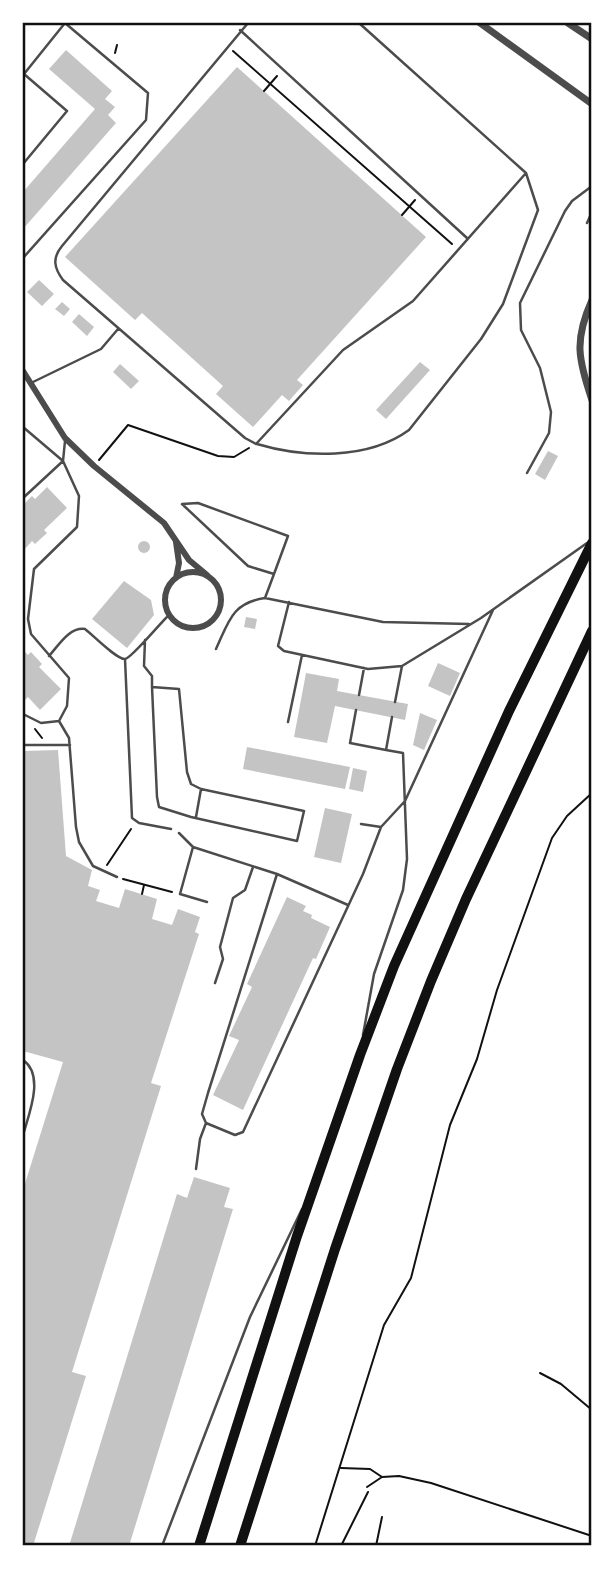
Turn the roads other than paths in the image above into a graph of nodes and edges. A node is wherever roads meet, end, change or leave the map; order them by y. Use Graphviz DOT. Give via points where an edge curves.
graph roads {
  1 [pos="65,23"];
  2 [pos="248,23"];
  3 [pos="360,23"];
  4 [pos="480,23"];
  5 [pos="568,23"];
  6 [pos="240,30"];
  7 [pos="592,39"];
  8 [pos="592,104"];
  9 [pos="23,163"];
  10 [pos="526,173"];
  11 [pos="592,186"];
  12 [pos="592,212"];
  13 [pos="587,223"];
  14 [pos="467,237"];
  15 [pos="23,258"];
  16 [pos="592,300"];
  17 [pos="119,328"];
  18 [pos="23,371"];
  19 [pos="30,384"];
  20 [pos="592,400"];
  21 [pos="23,427"];
  22 [pos="65,438"];
  23 [pos="256,444"];
  24 [pos="63,461"];
  25 [pos="527,473"];
  26 [pos="23,498"];
  27 [pos="175,539"];
  28 [pos="592,541"];
  29 [pos="274,574"];
  30 [pos="206,575"];
  31 [pos="176,578"];
  32 [pos="265,598"];
  33 [pos="289,602"];
  34 [pos="492,610"];
  35 [pos="169,615"];
  36 [pos="470,624"];
  37 [pos="592,631"];
  38 [pos="31,634"];
  39 [pos="23,635"];
  40 [pos="145,640"];
  41 [pos="216,649"];
  42 [pos="302,655"];
  43 [pos="49,656"];
  44 [pos="125,659"];
  45 [pos="402,666"];
  46 [pos="364,668"];
  47 [pos="152,687"];
  48 [pos="359,695"];
  49 [pos="395,702"];
  50 [pos="356,710"];
  51 [pos="24,716"];
  52 [pos="392,717"];
  53 [pos="59,721"];
  54 [pos="288,722"];
  55 [pos="23,745"];
  56 [pos="69,745"];
  57 [pos="386,750"];
  58 [pos="201,789"];
  59 [pos="405,801"];
  60 [pos="196,819"];
  61 [pos="361,824"];
  62 [pos="381,827"];
  63 [pos="171,829"];
  64 [pos="179,833"];
  65 [pos="193,847"];
  66 [pos="253,867"];
  67 [pos="277,874"];
  68 [pos="117,877"];
  69 [pos="207,902"];
  70 [pos="348,905"];
  71 [pos="215,983"];
  72 [pos="360,1055"];
  73 [pos="23,1060"];
  74 [pos="206,1123"];
  75 [pos="23,1135"];
  76 [pos="196,1169"];
  77 [pos="320,1171"];
  78 [pos="162,1546"];
  79 [pos="199,1546"];
  80 [pos="240,1546"];
  1 -- 9 [label="lane" via="24,74 67,111"];
  1 -- 15 [label="lane" via="148,93 146,120"];
  2 -- 6 [label="lane"];
  3 -- 10 [label="lane"];
  4 -- 8 [label="street"];
  5 -- 7 [label="street"];
  6 -- 14 [label="lane"];
  6 -- 17 [label="lane" via="56,253 57,272 63,280"];
  10 -- 14 [label="lane"];
  10 -- 23 [label="lane" via="538,210 503,304 409,430 397,439 331,454"];
  11 -- 25 [label="lane" via="565,211 520,303 521,330 540,368 551,412 549,433"];
  12 -- 13 [label="lane"];
  14 -- 23 [label="lane" via="413,301 343,350"];
  16 -- 20 [label="street" via="579,343"];
  17 -- 19 [label="lane" via="101,349"];
  17 -- 23 [label="lane"];
  18 -- 19 [label="street"];
  19 -- 22 [label="street"];
  21 -- 24 [label="lane"];
  22 -- 24 [label="lane"];
  22 -- 27 [label="street" via="164,523"];
  24 -- 26 [label="lane"];
  24 -- 38 [label="lane" via="79,496 77,527 34,569 28,619"];
  27 -- 30 [label="street"];
  27 -- 31 [label="street"];
  28 -- 34 [label="lane"];
  28 -- 72 [label="highway" via="429,886"];
  29 -- 29 [label="lane" via="248,566 182,504 198,503 288,536"];
  29 -- 32 [label="lane"];
  30 -- 31 [label="street" via="195,572"];
  30 -- 35 [label="street" via="220,592 219,614 191,629"];
  31 -- 35 [label="street" via="164,599"];
  32 -- 33 [label="lane"];
  32 -- 41 [label="lane" via="240,606"];
  33 -- 36 [label="lane" via="383,622"];
  33 -- 42 [label="lane" via="278,646"];
  34 -- 36 [label="lane"];
  34 -- 59 [label="lane"];
  35 -- 40 [label="lane"];
  36 -- 45 [label="lane"];
  37 -- 80 [label="highway" via="466,899 411,1031"];
  38 -- 39 [label="lane"];
  38 -- 43 [label="lane"];
  40 -- 44 [label="lane"];
  40 -- 47 [label="lane" via="144,666 152,676"];
  42 -- 46 [label="lane"];
  42 -- 54 [label="lane"];
  43 -- 44 [label="lane" via="72,630 80,628"];
  43 -- 53 [label="lane" via="69,678 67,706"];
  44 -- 63 [label="lane" via="131,813 135,822"];
  45 -- 46 [label="lane"];
  45 -- 49 [label="lane"];
  46 -- 48 [label="lane"];
  47 -- 58 [label="lane" via="179,689 187,772 191,784"];
  47 -- 60 [label="lane" via="159,807"];
  50 -- 57 [label="lane" via="350,743"];
  51 -- 53 [label="lane" via="41,723"];
  52 -- 57 [label="lane"];
  53 -- 56 [label="lane"];
  55 -- 56 [label="lane"];
  56 -- 68 [label="lane" via="79,842 93,866"];
  57 -- 59 [label="lane" via="403,753"];
  58 -- 60 [label="lane"];
  58 -- 60 [label="lane" via="304,811 297,842"];
  59 -- 62 [label="lane"];
  59 -- 72 [label="lane" via="403,890 374,974"];
  61 -- 62 [label="lane"];
  62 -- 70 [label="lane"];
  64 -- 65 [label="lane"];
  65 -- 66 [label="lane"];
  65 -- 69 [label="lane" via="180,894"];
  66 -- 67 [label="lane"];
  66 -- 71 [label="lane" via="245,890 233,898"];
  67 -- 70 [label="lane"];
  67 -- 74 [label="lane" via="202,1114"];
  70 -- 74 [label="lane" via="243,1132 235,1135"];
  72 -- 77 [label="highway"];
  73 -- 75 [label="lane" via="34,1076 33,1102"];
  74 -- 76 [label="lane"];
  77 -- 78 [label="lane" via="250,1317"];
  77 -- 79 [label="highway"];
}
